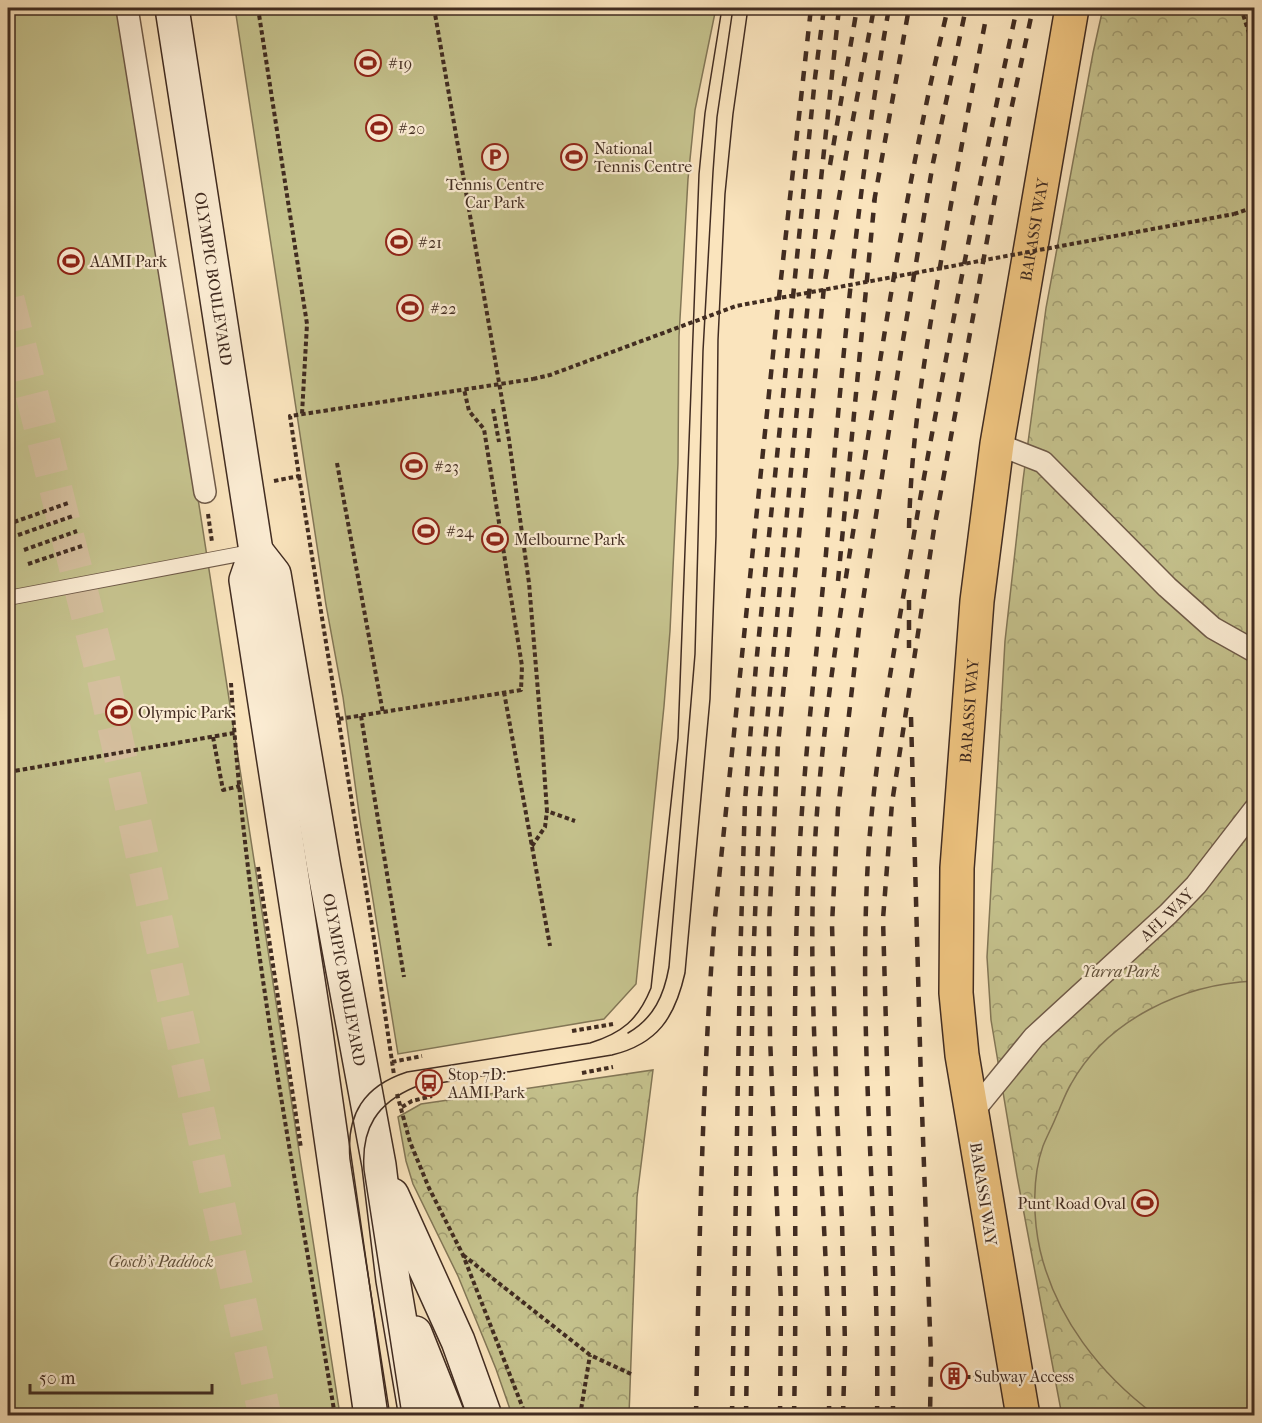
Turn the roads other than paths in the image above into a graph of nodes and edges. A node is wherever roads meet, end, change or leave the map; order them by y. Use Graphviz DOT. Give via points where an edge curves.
graph roads {
  1 [pos="127,8"];
  2 [pos="172,8"];
  3 [pos="1072,8"];
  4 [pos="997,444"];
  5 [pos="206,492"];
  6 [pos="256,551"];
  7 [pos="8,598"];
  8 [pos="1254,651"];
  9 [pos="1254,810"];
  10 [pos="1233,837"];
  11 [pos="1254,839"];
  12 [pos="971,1114"];
  13 [pos="332,1144"];
  14 [pos="379,1166"];
  15 [pos="393,1280"];
  16 [pos="441,1299"];
  17 [pos="354,1305"];
  18 [pos="371,1416"];
  19 [pos="416,1416"];
  20 [pos="448,1416"];
  21 [pos="485,1416"];
  22 [pos="1023,1416"];
  1 -- 5 [label="street"];
  2 -- 6 [label="main road, OLYMPIC BOULEVARD"];
  3 -- 4 [label="main road, BARASSI WAY"];
  4 -- 8 [label="street" via="1043,462 1167,588 1213,628"];
  4 -- 12 [label="main road, BARASSI WAY" via="977,601 957,868 956,993"];
  6 -- 7 [label="lane"];
  6 -- 13 [label="main road, OLYMPIC BOULEVARD" via="246,580"];
  6 -- 14 [label="main road, OLYMPIC BOULEVARD" via="274,574"];
  9 -- 10 [label="street, AFL WAY"];
  10 -- 11 [label="street"];
  10 -- 12 [label="street, AFL WAY" via="1168,914 1034,1037"];
  12 -- 22 [label="main road, BARASSI WAY"];
  13 -- 15 [label="main road"];
  13 -- 17 [label="main road, OLYMPIC BOULEVARD"];
  14 -- 15 [label="main road, OLYMPIC BOULEVARD"];
  14 -- 16 [label="main road"];
  15 -- 16 [label="main road" via="414,1284"];
  15 -- 17 [label="main road" via="369,1286"];
  15 -- 19 [label="main road, OLYMPIC BOULEVARD"];
  15 -- 20 [label="main road"];
  16 -- 21 [label="main road"];
  17 -- 18 [label="main road, OLYMPIC BOULEVARD"];
}
